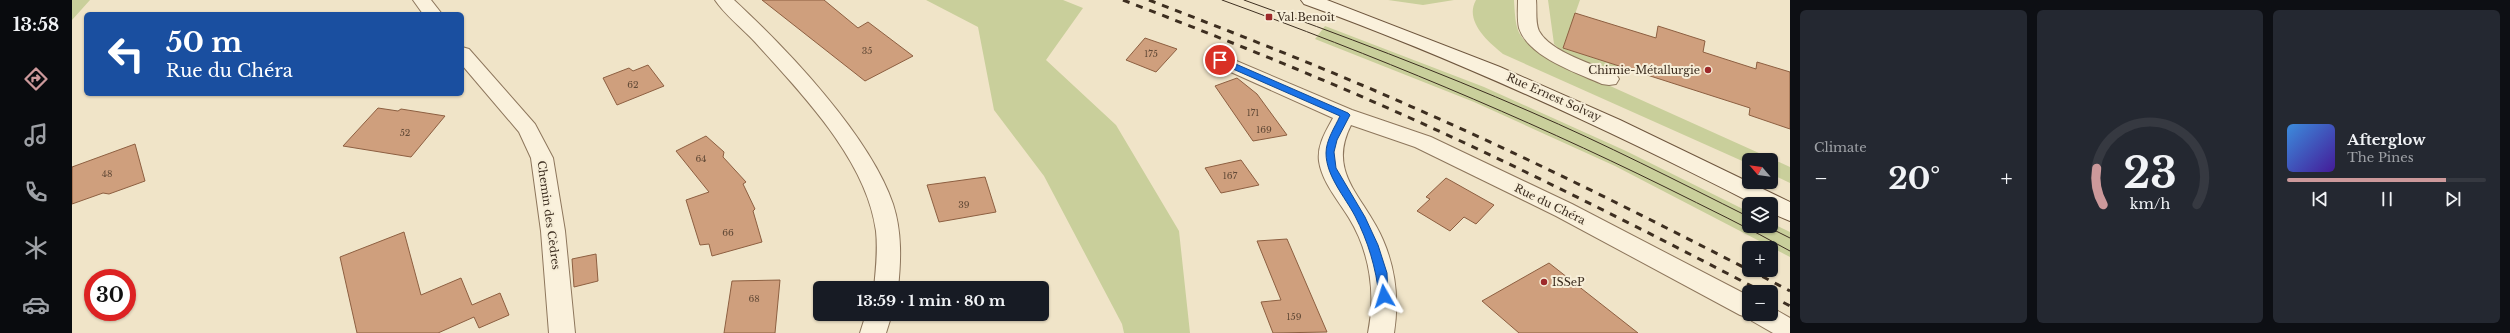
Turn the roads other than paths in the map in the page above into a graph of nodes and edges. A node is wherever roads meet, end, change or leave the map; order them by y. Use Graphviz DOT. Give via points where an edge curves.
graph roads {
  1 [pos="422,0"];
  2 [pos="724,0"];
  3 [pos="1310,0"];
  4 [pos="1527,0"];
  5 [pos="431,12"];
  6 [pos="464,55"];
  7 [pos="1220,60"];
  8 [pos="1609,79"];
  9 [pos="1345,115"];
  10 [pos="1790,212"];
  11 [pos="887,281"];
  12 [pos="1742,304"];
  13 [pos="877,321"];
  14 [pos="1774,321"];
  15 [pos="1790,330"];
  16 [pos="562,333"];
  17 [pos="873,333"];
  18 [pos="1381,333"];
  1 -- 5 [label="street"];
  2 -- 11 [label="street" via="756,30 859,154 880,198 887,226 890,267"];
  3 -- 10 [label="street, Rue Ernest Solvay" via="1429,44 1540,90 1643,138"];
  4 -- 8 [label="street" via="1530,30 1538,41 1554,53"];
  6 -- 16 [label="street, Chemin des Cèdres" via="528,129 542,158 553,231"];
  7 -- 9 [label="street, Rue du Chéra"];
  9 -- 12 [label="street, Rue du Chéra" via="1423,142 1564,210"];
  9 -- 18 [label="street" via="1330,152 1332,168 1360,217 1382,273 1384,296"];
  13 -- 17 [label="street"];
  14 -- 15 [label="street"];
}
